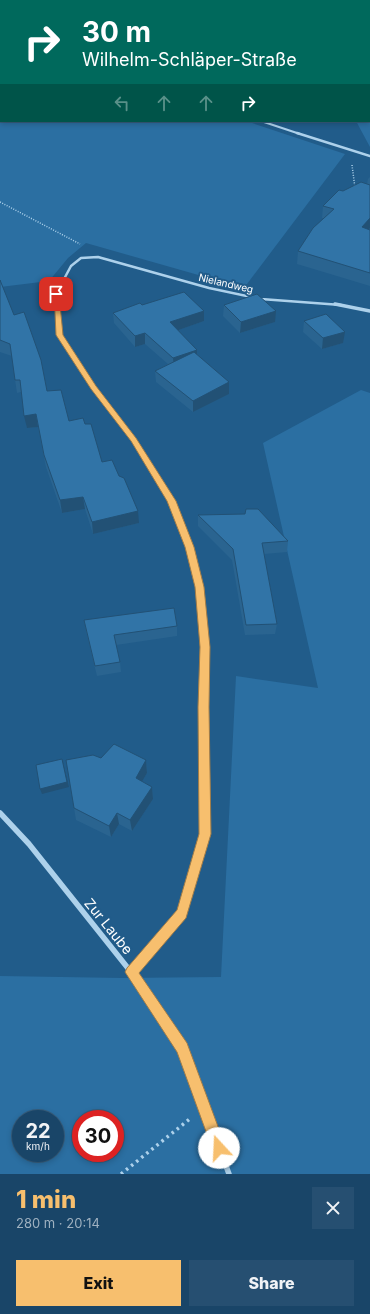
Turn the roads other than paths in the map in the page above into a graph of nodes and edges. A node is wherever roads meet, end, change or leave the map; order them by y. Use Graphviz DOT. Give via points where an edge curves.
graph roads {
  1 [pos="264,122"];
  2 [pos="370,156"];
  3 [pos="370,311"];
  4 [pos="0,813"];
  5 [pos="131,972"];
  6 [pos="229,1174"];
  1 -- 2 [label="street"];
  3 -- 5 [label="street, Nielandweg" via="336,304 261,299 209,288 98,257 82,258 71,266 56,294 60,335 93,388 134,440 171,501 190,547 200,587 205,647 205,834 182,914"];
  4 -- 5 [label="street, Zur Laube" via="29,844"];
  5 -- 6 [label="street, Zur Laube" via="182,1048"];
}
